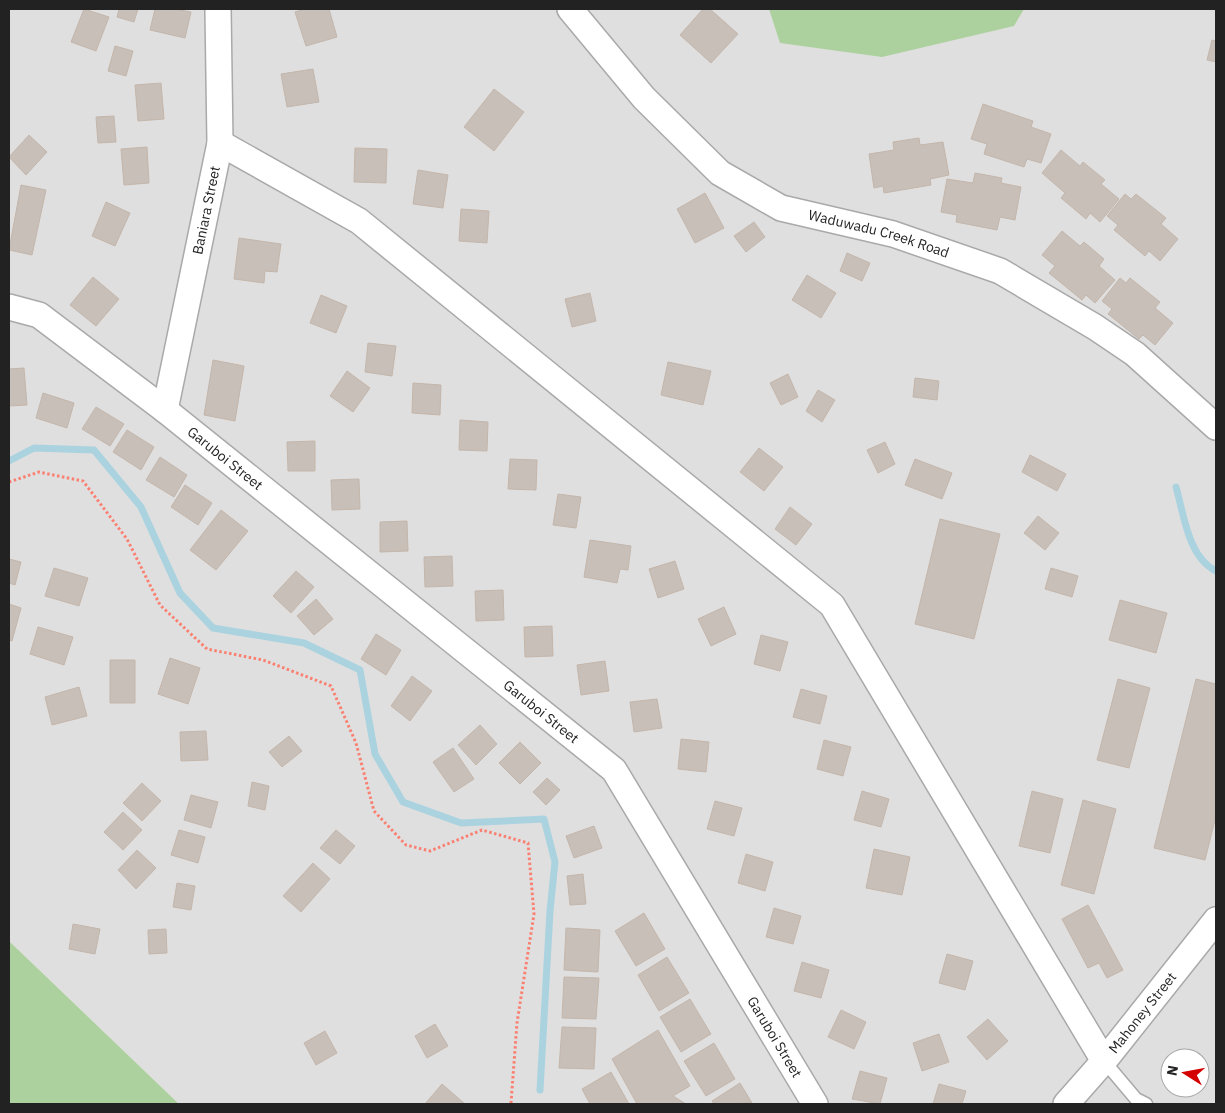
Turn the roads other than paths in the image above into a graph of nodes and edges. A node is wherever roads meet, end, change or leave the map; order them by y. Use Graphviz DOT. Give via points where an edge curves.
graph roads {
  1 [pos="218,9"];
  2 [pos="570,9"];
  3 [pos="220,143"];
  4 [pos="9,303"];
  5 [pos="9,307"];
  6 [pos="39,315"];
  7 [pos="166,410"];
  8 [pos="1216,427"];
  9 [pos="1216,920"];
  10 [pos="1104,1061"];
  11 [pos="814,1104"];
  12 [pos="1066,1104"];
  13 [pos="1146,1104"];
  1 -- 3 [label="street, Baniara Street"];
  2 -- 8 [label="street, Waduwadu Creek Road" via="644,98 720,173 781,208 893,234 1000,271 1096,327 1135,354"];
  3 -- 7 [label="street, Baniara Street"];
  3 -- 10 [label="street" via="359,221 832,605"];
  4 -- 6 [label="lane"];
  5 -- 6 [label="street"];
  6 -- 7 [label="street, Garuboi Street"];
  7 -- 11 [label="street, Garuboi Street" via="614,770"];
  9 -- 10 [label="street, Mahoney Street"];
  10 -- 12 [label="street, Mahoney Street"];
  10 -- 13 [label="lane" via="1136,1099"];
}
